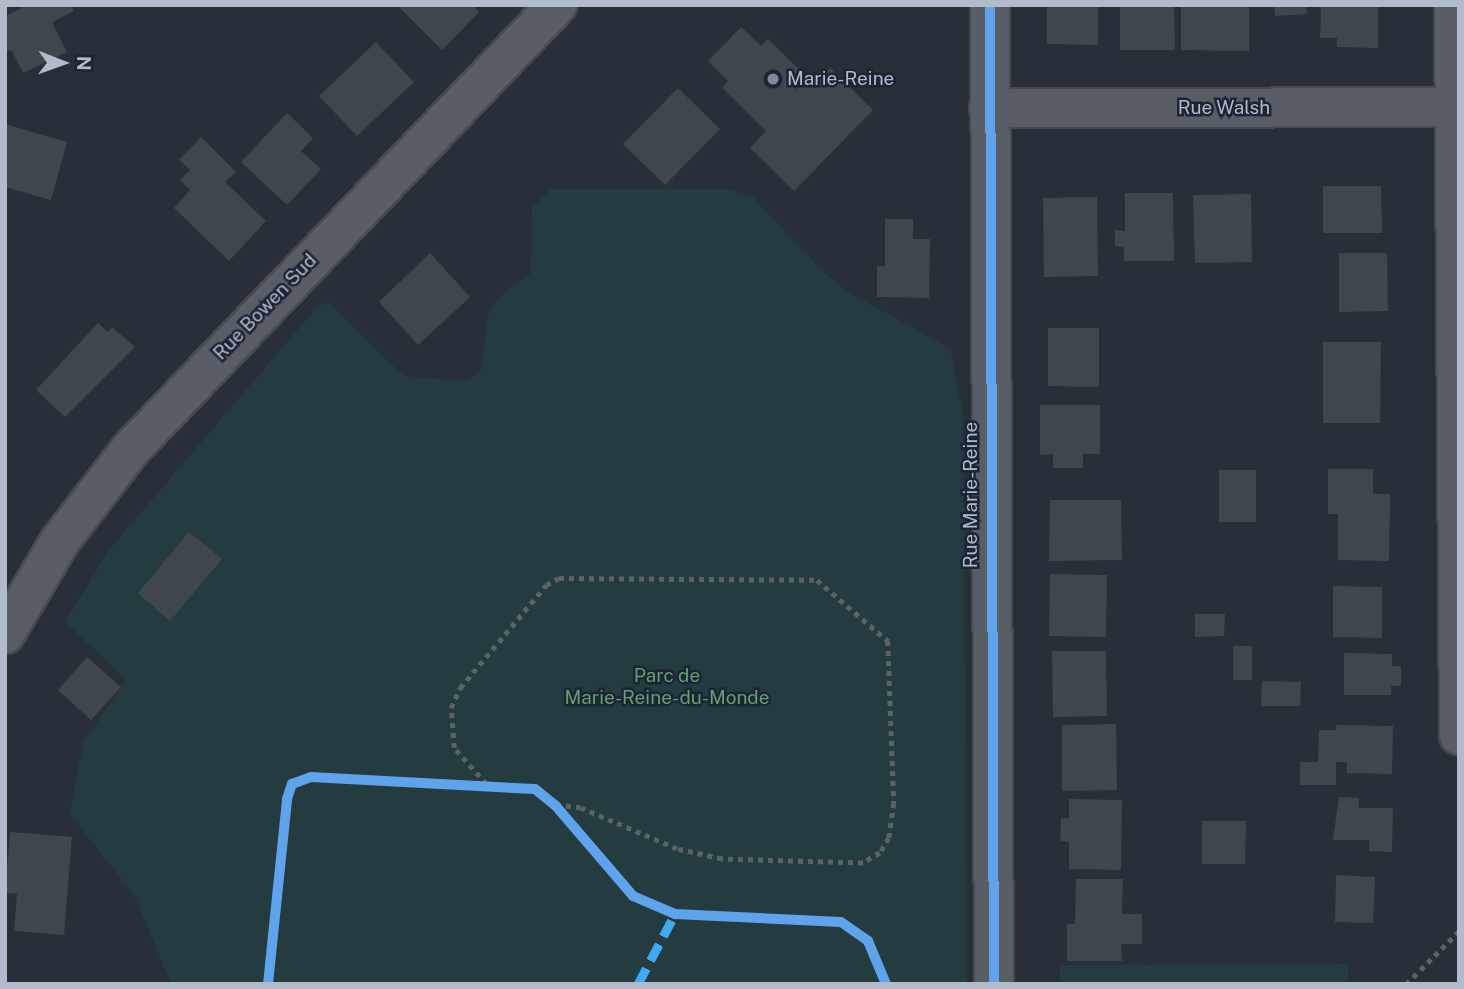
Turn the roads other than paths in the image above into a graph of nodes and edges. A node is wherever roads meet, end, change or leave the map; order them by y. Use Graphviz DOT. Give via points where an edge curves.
graph roads {
  1 [pos="557,5"];
  2 [pos="990,5"];
  3 [pos="1454,5"];
  4 [pos="1457,107"];
  5 [pos="989,108"];
  6 [pos="5,634"];
  7 [pos="1459,735"];
  8 [pos="994,984"];
  1 -- 6 [label="street, Rue Bowen Sud" via="130,450 60,541"];
  2 -- 5 [label="street, Rue Marie-Reine"];
  3 -- 4 [label="street"];
  4 -- 5 [label="street, Rue Walsh"];
  4 -- 7 [label="street"];
  5 -- 8 [label="street, Rue Marie-Reine"];
}
